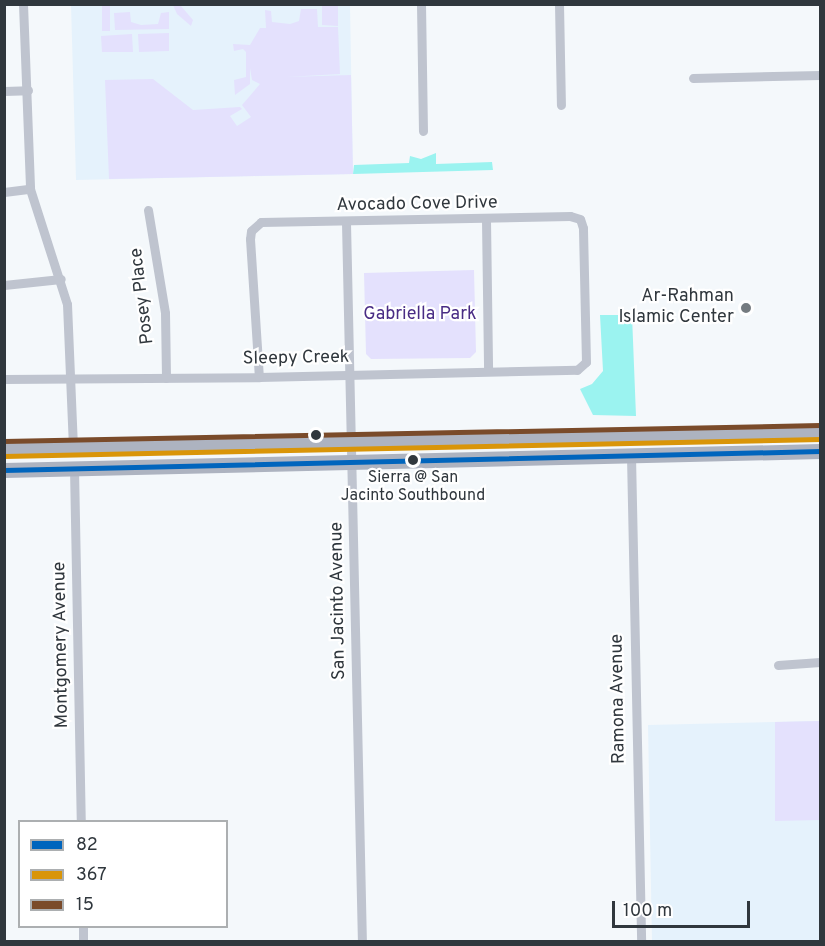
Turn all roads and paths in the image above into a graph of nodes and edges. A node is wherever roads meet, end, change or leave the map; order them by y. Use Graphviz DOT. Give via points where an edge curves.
graph roads {
  1 [pos="23,4"];
  2 [pos="421,4"];
  3 [pos="559,4"];
  4 [pos="820,75"];
  5 [pos="693,78"];
  6 [pos="28,90"];
  7 [pos="4,91"];
  8 [pos="561,105"];
  9 [pos="423,131"];
  10 [pos="30,189"];
  11 [pos="4,192"];
  12 [pos="148,210"];
  13 [pos="486,220"];
  14 [pos="346,223"];
  15 [pos="61,279"];
  16 [pos="4,285"];
  17 [pos="586,362"];
  18 [pos="488,371"];
  19 [pos="351,374"];
  20 [pos="259,377"];
  21 [pos="166,378"];
  22 [pos="4,379"];
  23 [pos="71,380"];
  24 [pos="820,432"];
  25 [pos="353,441"];
  26 [pos="73,447"];
  27 [pos="4,449"];
  28 [pos="820,451"];
  29 [pos="631,456"];
  30 [pos="353,462"];
  31 [pos="74,468"];
  32 [pos="4,470"];
  33 [pos="820,662"];
  34 [pos="778,665"];
  35 [pos="81,820"];
  36 [pos="362,942"];
  37 [pos="641,942"];
  1 -- 6 [label="street"];
  2 -- 9 [label="street"];
  3 -- 8 [label="street"];
  4 -- 5 [label="street"];
  6 -- 7 [label="street"];
  6 -- 10 [label="street"];
  10 -- 11 [label="street"];
  10 -- 15 [label="street"];
  12 -- 21 [label="street, Posey Place" via="165,313"];
  13 -- 14 [label="street, Avocado Cove Drive"];
  13 -- 17 [label="street, Avocado Cove Drive" via="570,216 580,219"];
  13 -- 18 [label="street"];
  14 -- 19 [label="street, San Jacinto Avenue"];
  14 -- 20 [label="street, Avocado Cove Drive" via="256,225 250,239"];
  15 -- 16 [label="street"];
  15 -- 23 [label="street" via="71,326"];
  17 -- 18 [label="street, Sleepy Creek" via="577,370"];
  18 -- 19 [label="street, Sleepy Creek"];
  19 -- 20 [label="street, Sleepy Creek"];
  19 -- 25 [label="street, San Jacinto Avenue"];
  20 -- 21 [label="street, Sleepy Creek"];
  21 -- 23 [label="street, Sleepy Creek"];
  22 -- 23 [label="street, Sleepy Creek"];
  23 -- 26 [label="street"];
  24 -- 25 [label="main road"];
  25 -- 26 [label="main road"];
  25 -- 30 [label="street, San Jacinto Avenue"];
  26 -- 27 [label="main road"];
  28 -- 29 [label="main road"];
  29 -- 30 [label="main road"];
  29 -- 37 [label="street, Ramona Avenue"];
  30 -- 31 [label="main road"];
  30 -- 36 [label="street, San Jacinto Avenue"];
  31 -- 32 [label="main road"];
  31 -- 35 [label="street, Montgomery Avenue"];
  33 -- 34 [label="street"];
}
